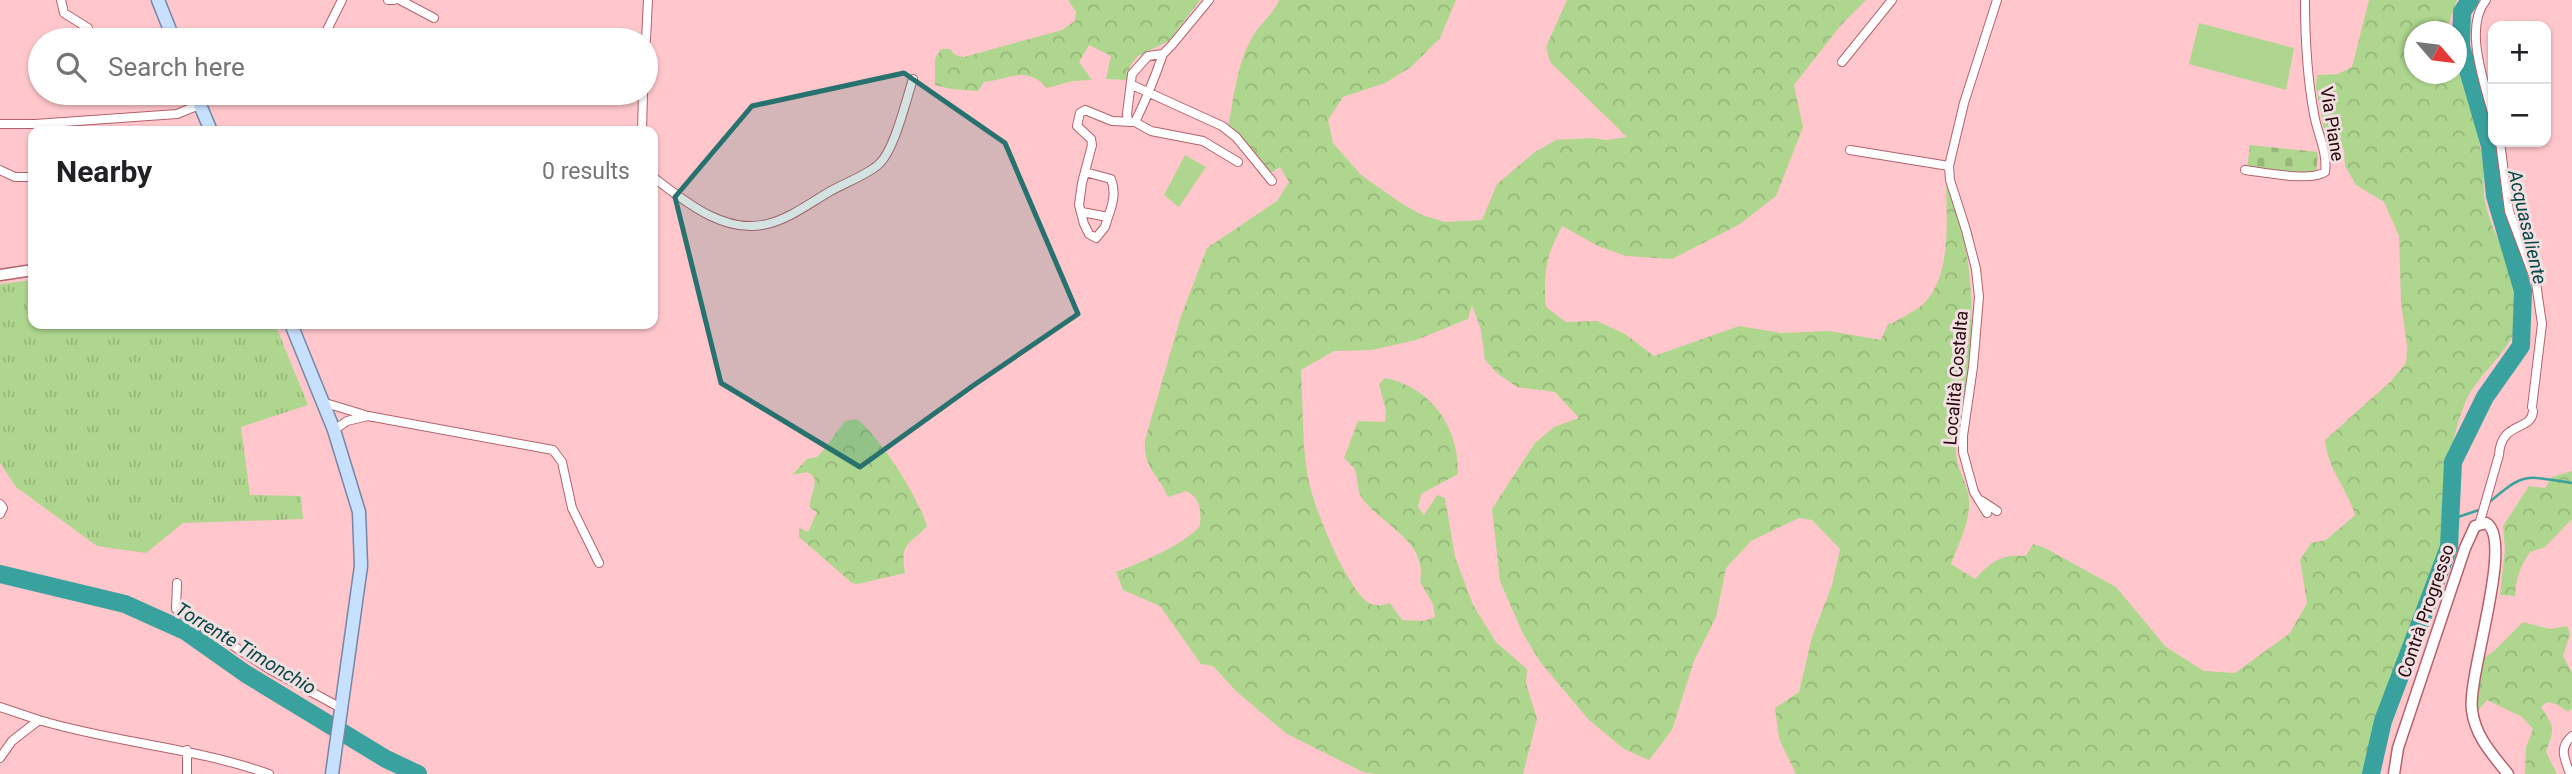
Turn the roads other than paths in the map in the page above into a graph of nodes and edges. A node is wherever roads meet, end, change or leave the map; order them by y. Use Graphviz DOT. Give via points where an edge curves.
graph roads {
  1 [pos="61,0"];
  2 [pos="158,0"];
  3 [pos="342,0"];
  4 [pos="388,0"];
  5 [pos="394,0"];
  6 [pos="400,0"];
  7 [pos="648,0"];
  8 [pos="1209,0"];
  9 [pos="1892,0"];
  10 [pos="1997,0"];
  11 [pos="2305,0"];
  12 [pos="2486,0"];
  13 [pos="434,18"];
  14 [pos="88,28"];
  15 [pos="169,28"];
  16 [pos="328,28"];
  17 [pos="647,28"];
  18 [pos="1163,54"];
  19 [pos="1842,62"];
  20 [pos="913,79"];
  21 [pos="1132,85"];
  22 [pos="1149,93"];
  23 [pos="2488,94"];
  24 [pos="189,105"];
  25 [pos="200,105"];
  26 [pos="643,105"];
  27 [pos="1132,122"];
  28 [pos="0,124"];
  29 [pos="209,126"];
  30 [pos="642,126"];
  31 [pos="2501,147"];
  32 [pos="1850,150"];
  33 [pos="1238,162"];
  34 [pos="1949,166"];
  35 [pos="0,170"];
  36 [pos="2245,170"];
  37 [pos="1085,172"];
  38 [pos="28,177"];
  39 [pos="658,181"];
  40 [pos="1272,181"];
  41 [pos="1082,212"];
  42 [pos="1108,217"];
  43 [pos="28,271"];
  44 [pos="0,275"];
  45 [pos="292,329"];
  46 [pos="323,402"];
  47 [pos="368,416"];
  48 [pos="334,430"];
  49 [pos="1976,497"];
  50 [pos="0,504"];
  51 [pos="1997,511"];
  52 [pos="1987,513"];
  53 [pos="0,514"];
  54 [pos="2480,520"];
  55 [pos="599,563"];
  56 [pos="177,583"];
  57 [pos="0,707"];
  58 [pos="341,709"];
  59 [pos="39,720"];
  60 [pos="2572,736"];
  61 [pos="187,750"];
  62 [pos="0,758"];
  63 [pos="187,774"];
  64 [pos="269,774"];
  65 [pos="331,774"];
  66 [pos="2394,774"];
  67 [pos="2508,774"];
  68 [pos="2570,774"];
  1 -- 14 [label="street" via="64,13"];
  2 -- 15 [label="main road"];
  3 -- 16 [label="street"];
  4 -- 5 [label="street"];
  6 -- 13 [label="street"];
  7 -- 17 [label="street"];
  8 -- 18 [label="street"];
  9 -- 19 [label="street"];
  10 -- 34 [label="street, Località Costalta"];
  11 -- 36 [label="street, Via Piane" via="2308,74 2325,172 2302,176"];
  12 -- 23 [label="street" via="2477,14 2475,36"];
  18 -- 21 [label="street" via="1148,56 1132,74"];
  18 -- 22 [label="street"];
  20 -- 39 [label="street" via="879,165 767,225 718,220"];
  21 -- 22 [label="street"];
  21 -- 27 [label="street" via="1127,114"];
  22 -- 27 [label="street"];
  22 -- 40 [label="street" via="1231,132"];
  24 -- 28 [label="street" via="177,114"];
  25 -- 29 [label="main road"];
  26 -- 30 [label="street"];
  27 -- 33 [label="street" via="1152,131 1203,141"];
  27 -- 37 [label="street" via="1112,121 1085,110 1080,113 1077,126 1093,145"];
  31 -- 54 [label="street" via="2508,211 2536,283 2542,324 2533,418 2511,428 2500,443"];
  32 -- 34 [label="street"];
  34 -- 49 [label="street, Località Costalta" via="1979,297 1963,436"];
  35 -- 38 [label="street"];
  37 -- 41 [label="street" via="1079,196"];
  37 -- 42 [label="street" via="1113,181 1114,202"];
  41 -- 42 [label="street"];
  41 -- 42 [label="street" via="1084,225 1097,238"];
  43 -- 44 [label="street"];
  45 -- 46 [label="main road"];
  46 -- 47 [label="street"];
  46 -- 48 [label="main road"];
  47 -- 48 [label="street"];
  47 -- 55 [label="street" via="553,450 562,462 572,508"];
  48 -- 58 [label="main road" via="359,512 361,566"];
  49 -- 51 [label="street"];
  49 -- 52 [label="street, Località Costalta"];
  50 -- 53 [label="street"];
  54 -- 66 [label="street, Contrà Progresso" via="2465,548 2398,748"];
  54 -- 67 [label="street" via="2492,526 2497,545 2471,709 2486,748"];
  56 -- 58 [label="street" via="176,609"];
  57 -- 59 [label="street"];
  58 -- 65 [label="main road"];
  59 -- 61 [label="street" via="119,740"];
  59 -- 62 [label="street" via="12,741"];
  60 -- 68 [label="street" via="2562,750"];
  61 -- 63 [label="street"];
  61 -- 64 [label="street"];
}
